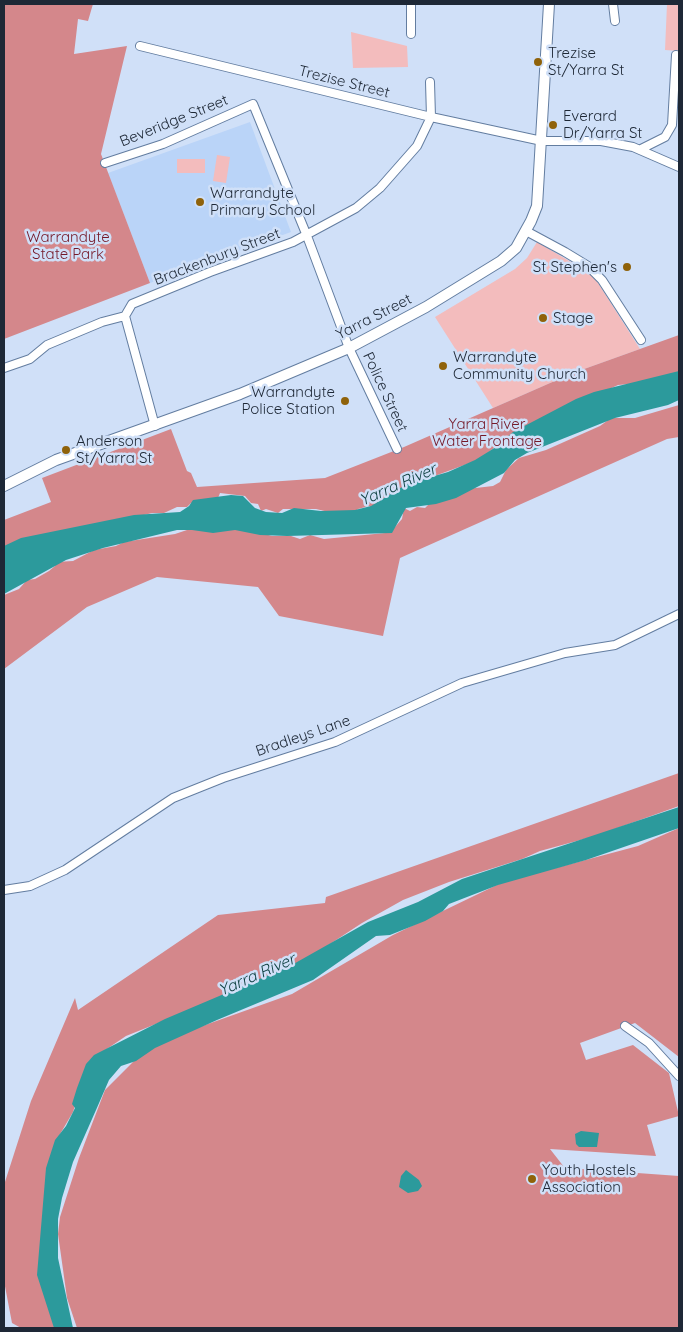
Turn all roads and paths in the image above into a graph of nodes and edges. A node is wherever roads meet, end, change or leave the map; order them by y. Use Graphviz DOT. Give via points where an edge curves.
graph roads {
  1 [pos="411,4"];
  2 [pos="549,4"];
  3 [pos="613,4"];
  4 [pos="614,21"];
  5 [pos="411,34"];
  6 [pos="140,46"];
  7 [pos="676,55"];
  8 [pos="430,82"];
  9 [pos="253,104"];
  10 [pos="431,117"];
  11 [pos="542,141"];
  12 [pos="641,149"];
  13 [pos="105,163"];
  14 [pos="679,167"];
  15 [pos="300,218"];
  16 [pos="324,227"];
  17 [pos="526,231"];
  18 [pos="307,236"];
  19 [pos="125,316"];
  20 [pos="641,340"];
  21 [pos="349,348"];
  22 [pos="4,368"];
  23 [pos="155,426"];
  24 [pos="397,449"];
  25 [pos="4,486"];
  26 [pos="679,614"];
  27 [pos="4,890"];
  28 [pos="625,1026"];
  29 [pos="679,1076"];
  1 -- 5 [label="street"];
  2 -- 11 [label="main road, Yarra Street"];
  3 -- 4 [label="street"];
  6 -- 10 [label="street, Trezise Street"];
  7 -- 12 [label="street" via="672,125 665,137"];
  8 -- 10 [label="street, Brackenbury Street"];
  9 -- 13 [label="street, Beveridge Street" via="163,144"];
  9 -- 15 [label="street, Police Street"];
  10 -- 11 [label="street, Trezise Street"];
  10 -- 16 [label="street, Brackenbury Street" via="417,146 380,188 356,208"];
  11 -- 12 [label="street, Trezise Street" via="601,141"];
  11 -- 17 [label="main road, Yarra Street" via="537,206"];
  12 -- 14 [label="street, Trezise Street"];
  15 -- 16 [label="street" via="310,226"];
  15 -- 18 [label="street, Police Street"];
  16 -- 18 [label="street, Brackenbury Street"];
  17 -- 20 [label="street" via="588,266 602,280"];
  17 -- 21 [label="main road, Yarra Street" via="516,248 486,271"];
  18 -- 19 [label="street, Brackenbury Street" via="132,304"];
  18 -- 21 [label="street, Police Street"];
  19 -- 22 [label="street, Brackenbury Street" via="47,345 30,358"];
  19 -- 23 [label="street"];
  21 -- 23 [label="main road, Yarra Street"];
  21 -- 24 [label="street, Police Street"];
  23 -- 25 [label="main road, Yarra Street" via="56,460"];
  26 -- 27 [label="street, Bradleys Lane" via="616,645 565,653 462,683 335,742 223,778 173,798 65,870 30,886"];
  28 -- 29 [label="street" via="649,1043"];
}
